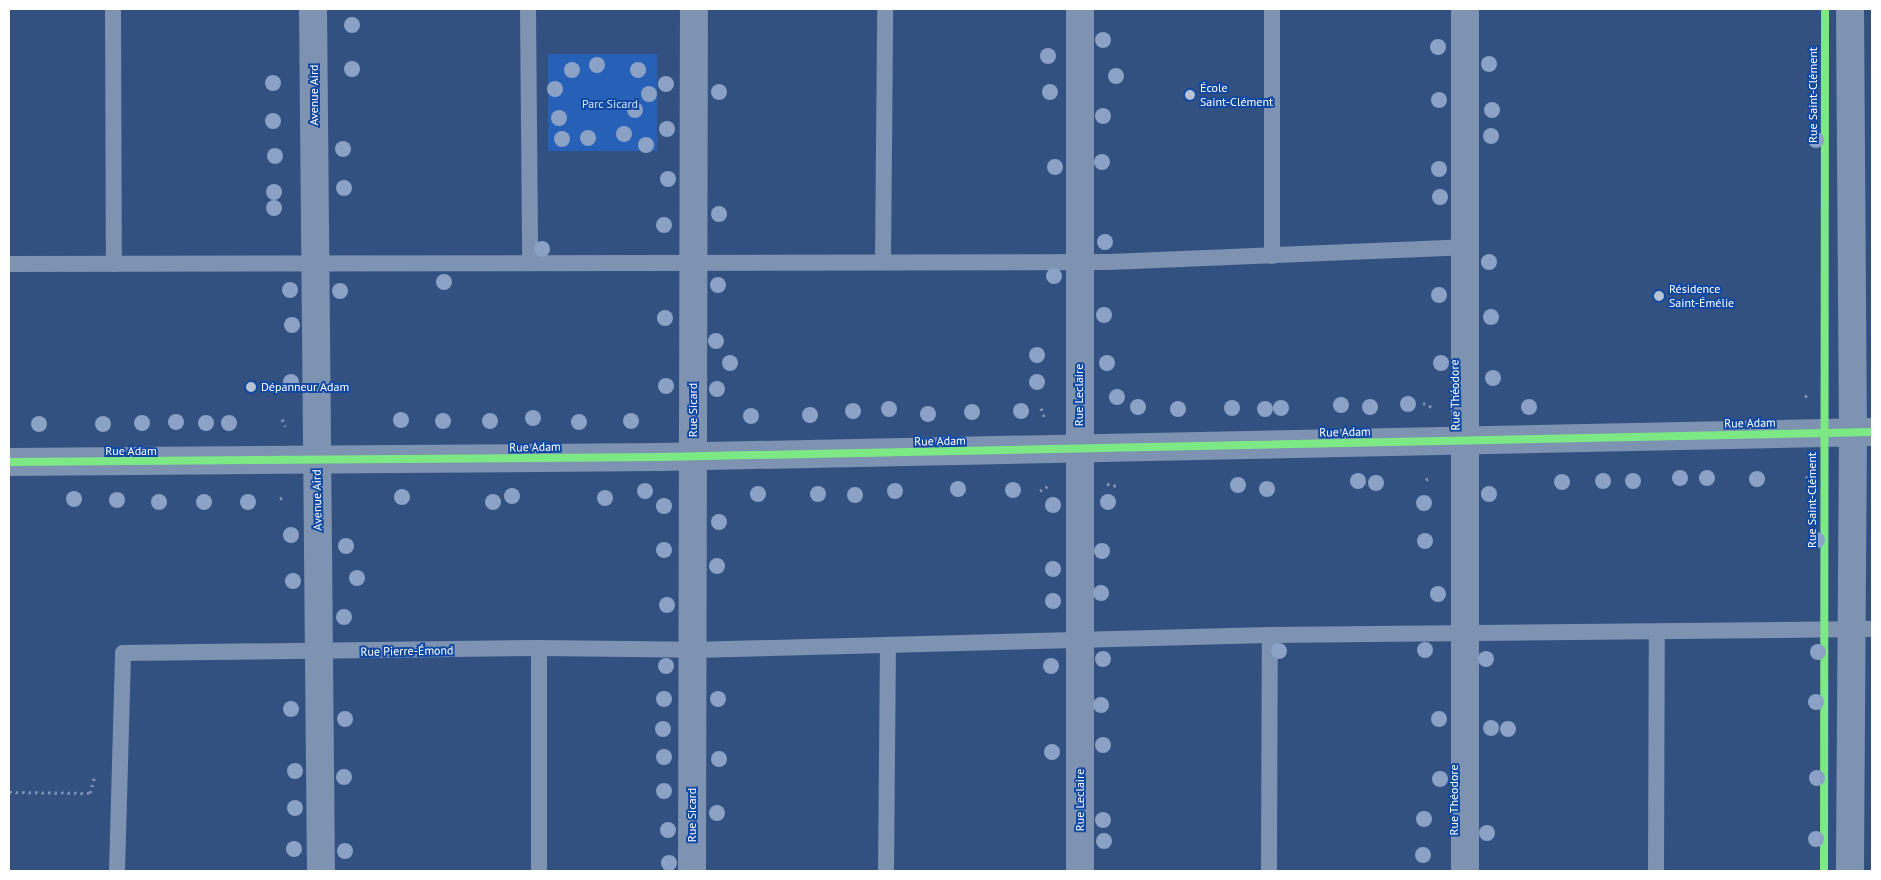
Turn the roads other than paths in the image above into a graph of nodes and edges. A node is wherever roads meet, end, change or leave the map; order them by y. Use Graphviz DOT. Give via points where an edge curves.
graph roads {
  1 [pos="113,9"];
  2 [pos="313,9"];
  3 [pos="528,9"];
  4 [pos="694,9"];
  5 [pos="885,9"];
  6 [pos="1080,9"];
  7 [pos="1272,9"];
  8 [pos="1466,9"];
  9 [pos="1850,9"];
  10 [pos="1465,247"];
  11 [pos="1272,256"];
  12 [pos="1080,261"];
  13 [pos="883,262"];
  14 [pos="315,263"];
  15 [pos="530,263"];
  16 [pos="9,264"];
  17 [pos="114,264"];
  18 [pos="692,265"];
  19 [pos="1863,432"];
  20 [pos="1467,441"];
  21 [pos="1080,450"];
  22 [pos="693,456"];
  23 [pos="317,461"];
  24 [pos="9,462"];
  25 [pos="1862,629"];
  26 [pos="1657,632"];
  27 [pos="1270,635"];
  28 [pos="1466,635"];
  29 [pos="1080,642"];
  30 [pos="888,645"];
  31 [pos="539,648"];
  32 [pos="692,650"];
  33 [pos="319,652"];
  34 [pos="117,871"];
  35 [pos="321,871"];
  36 [pos="539,871"];
  37 [pos="692,871"];
  38 [pos="886,871"];
  39 [pos="1080,871"];
  40 [pos="1270,871"];
  41 [pos="1465,871"];
  42 [pos="1656,871"];
  43 [pos="1850,871"];
  1 -- 17 [label="lane"];
  2 -- 14 [label="street, Avenue Aird"];
  3 -- 15 [label="lane"];
  4 -- 18 [label="street, Rue Sicard"];
  5 -- 13 [label="lane"];
  6 -- 12 [label="street, Rue Leclaire"];
  7 -- 11 [label="lane"];
  8 -- 10 [label="street, Rue Théodore"];
  9 -- 19 [label="street"];
  10 -- 11 [label="lane"];
  10 -- 20 [label="street, Rue Théodore"];
  11 -- 12 [label="lane"];
  12 -- 13 [label="lane"];
  12 -- 21 [label="street, Rue Leclaire"];
  13 -- 18 [label="lane"];
  14 -- 15 [label="lane"];
  14 -- 17 [label="lane"];
  14 -- 23 [label="street, Avenue Aird"];
  15 -- 18 [label="lane"];
  16 -- 17 [label="lane"];
  18 -- 22 [label="street, Rue Sicard"];
  19 -- 20 [label="street, Rue Adam"];
  19 -- 25 [label="street"];
  20 -- 21 [label="street, Rue Adam"];
  20 -- 28 [label="street, Rue Théodore"];
  21 -- 22 [label="street, Rue Adam"];
  21 -- 29 [label="street, Rue Leclaire"];
  22 -- 23 [label="street, Rue Adam"];
  22 -- 32 [label="street, Rue Sicard"];
  23 -- 24 [label="street, Rue Adam"];
  23 -- 33 [label="street, Avenue Aird"];
  25 -- 26 [label="lane, Rue Pierre-Émond"];
  25 -- 43 [label="street"];
  26 -- 28 [label="lane, Rue Pierre-Émond"];
  26 -- 42 [label="lane"];
  27 -- 28 [label="lane, Rue Pierre-Émond"];
  27 -- 29 [label="lane, Rue Pierre-Émond"];
  27 -- 40 [label="lane"];
  28 -- 41 [label="street, Rue Théodore"];
  29 -- 30 [label="lane, Rue Pierre-Émond"];
  29 -- 39 [label="street, Rue Leclaire"];
  30 -- 32 [label="lane, Rue Pierre-Émond"];
  30 -- 38 [label="lane"];
  31 -- 32 [label="lane, Rue Pierre-Émond"];
  31 -- 33 [label="lane, Rue Pierre-Émond"];
  31 -- 36 [label="lane"];
  32 -- 37 [label="street, Rue Sicard"];
  33 -- 34 [label="lane, Rue Pierre-Émond" via="122,653"];
  33 -- 35 [label="street, Avenue Aird"];
}
